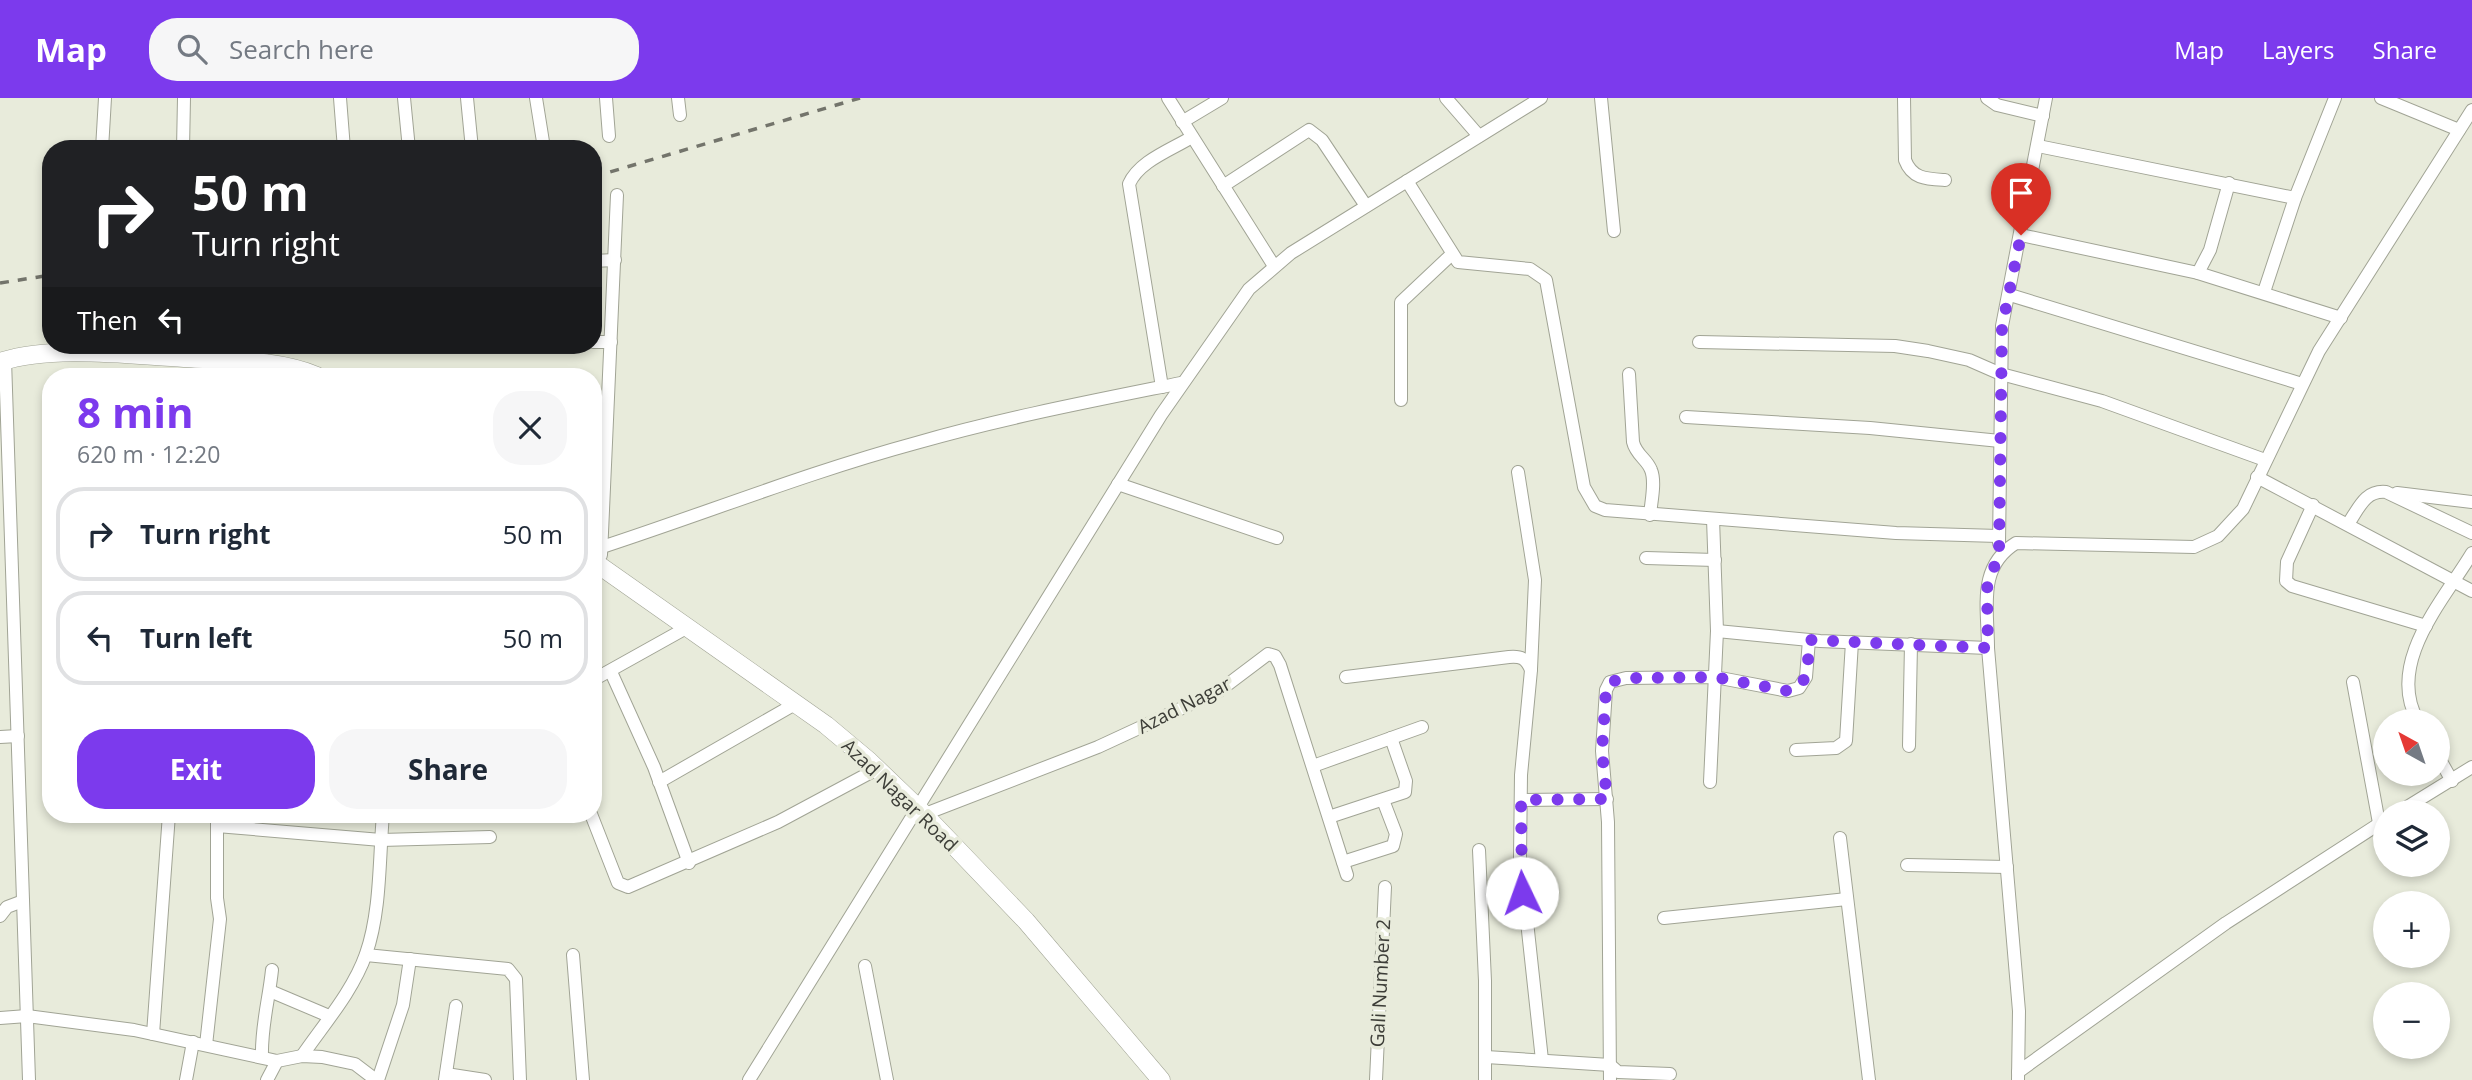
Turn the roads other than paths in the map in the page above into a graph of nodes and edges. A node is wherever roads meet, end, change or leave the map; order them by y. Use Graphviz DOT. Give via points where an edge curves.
graph roads {
  1 [pos="105,98"];
  2 [pos="184,98"];
  3 [pos="340,98"];
  4 [pos="404,98"];
  5 [pos="467,98"];
  6 [pos="536,98"];
  7 [pos="606,98"];
  8 [pos="678,98"];
  9 [pos="1168,98"];
  10 [pos="1222,98"];
  11 [pos="1447,98"];
  12 [pos="1601,98"];
  13 [pos="1904,98"];
  14 [pos="1987,98"];
  15 [pos="2046,98"];
  16 [pos="2335,98"];
  17 [pos="2381,98"];
  18 [pos="1537,99"];
  19 [pos="2472,110"];
  20 [pos="681,116"];
  21 [pos="2043,116"];
  22 [pos="1182,122"];
  23 [pos="2459,130"];
  24 [pos="610,136"];
  25 [pos="1479,136"];
  26 [pos="1192,138"];
  27 [pos="103,140"];
  28 [pos="183,140"];
  29 [pos="343,140"];
  30 [pos="408,140"];
  31 [pos="471,140"];
  32 [pos="543,140"];
  33 [pos="2038,146"];
  34 [pos="1945,180"];
  35 [pos="1407,181"];
  36 [pos="2229,183"];
  37 [pos="1223,186"];
  38 [pos="617,195"];
  39 [pos="2295,198"];
  40 [pos="1366,206"];
  41 [pos="1614,231"];
  42 [pos="2021,235"];
  43 [pos="1451,255"];
  44 [pos="615,260"];
  45 [pos="602,261"];
  46 [pos="1274,266"];
  47 [pos="2198,273"];
  48 [pos="2264,292"];
  49 [pos="2010,295"];
  50 [pos="2341,318"];
  51 [pos="602,342"];
  52 [pos="611,342"];
  53 [pos="1699,342"];
  54 [pos="61,354"];
  55 [pos="97,354"];
  56 [pos="3,361"];
  57 [pos="240,368"];
  58 [pos="2001,373"];
  59 [pos="1629,374"];
  60 [pos="1181,383"];
  61 [pos="2302,384"];
  62 [pos="1162,387"];
  63 [pos="1401,400"];
  64 [pos="602,416"];
  65 [pos="607,416"];
  66 [pos="1686,417"];
  67 [pos="2000,441"];
  68 [pos="2265,460"];
  69 [pos="1518,472"];
  70 [pos="2257,477"];
  71 [pos="1118,484"];
  72 [pos="2386,492"];
  73 [pos="602,495"];
  74 [pos="2472,502"];
  75 [pos="2313,505"];
  76 [pos="1650,515"];
  77 [pos="1713,519"];
  78 [pos="2348,524"];
  79 [pos="2472,533"];
  80 [pos="1998,536"];
  81 [pos="1277,538"];
  82 [pos="1999,553"];
  83 [pos="2472,553"];
  84 [pos="602,556"];
  85 [pos="1646,558"];
  86 [pos="1715,560"];
  87 [pos="602,561"];
  88 [pos="2455,582"];
  89 [pos="2472,591"];
  90 [pos="2426,626"];
  91 [pos="688,627"];
  92 [pos="1717,631"];
  93 [pos="1809,640"];
  94 [pos="1852,642"];
  95 [pos="1912,645"];
  96 [pos="1988,648"];
  97 [pos="1531,670"];
  98 [pos="611,672"];
  99 [pos="602,676"];
  100 [pos="1346,677"];
  101 [pos="1715,677"];
  102 [pos="2353,681"];
  103 [pos="795,704"];
  104 [pos="2414,709"];
  105 [pos="1422,727"];
  106 [pos="18,736"];
  107 [pos="0,737"];
  108 [pos="1391,738"];
  109 [pos="1909,746"];
  110 [pos="1796,750"];
  111 [pos="1312,766"];
  112 [pos="2472,767"];
  113 [pos="877,769"];
  114 [pos="2450,777"];
  115 [pos="2452,781"];
  116 [pos="659,782"];
  117 [pos="1710,782"];
  118 [pos="1607,799"];
  119 [pos="1383,800"];
  120 [pos="1521,800"];
  121 [pos="2377,800"];
  122 [pos="2420,800"];
  123 [pos="920,810"];
  124 [pos="1329,817"];
  125 [pos="168,823"];
  126 [pos="217,823"];
  127 [pos="242,823"];
  128 [pos="382,823"];
  129 [pos="594,823"];
  130 [pos="2373,828"];
  131 [pos="490,837"];
  132 [pos="1840,838"];
  133 [pos="381,840"];
  134 [pos="1479,850"];
  135 [pos="1343,862"];
  136 [pos="689,863"];
  137 [pos="1907,865"];
  138 [pos="2007,867"];
  139 [pos="1347,875"];
  140 [pos="1385,887"];
  141 [pos="1847,899"];
  142 [pos="23,901"];
  143 [pos="0,916"];
  144 [pos="1664,918"];
  145 [pos="366,955"];
  146 [pos="573,955"];
  147 [pos="410,959"];
  148 [pos="865,966"];
  149 [pos="272,970"];
  150 [pos="270,991"];
  151 [pos="456,1006"];
  152 [pos="27,1016"];
  153 [pos="329,1016"];
  154 [pos="0,1018"];
  155 [pos="153,1034"];
  156 [pos="199,1043"];
  157 [pos="262,1056"];
  158 [pos="302,1056"];
  159 [pos="1486,1057"];
  160 [pos="1542,1060"];
  161 [pos="277,1061"];
  162 [pos="1610,1065"];
  163 [pos="1670,1074"];
  164 [pos="2018,1076"];
  165 [pos="445,1077"];
  166 [pos="29,1080"];
  167 [pos="186,1080"];
  168 [pos="267,1080"];
  169 [pos="377,1080"];
  170 [pos="485,1080"];
  171 [pos="520,1080"];
  172 [pos="583,1080"];
  173 [pos="749,1080"];
  174 [pos="887,1080"];
  175 [pos="1161,1080"];
  176 [pos="1376,1080"];
  177 [pos="1485,1080"];
  178 [pos="1610,1080"];
  179 [pos="1869,1080"];
  1 -- 27 [label="street"];
  2 -- 28 [label="street"];
  3 -- 29 [label="street"];
  4 -- 30 [label="street"];
  5 -- 31 [label="street"];
  6 -- 32 [label="street"];
  7 -- 24 [label="street"];
  8 -- 20 [label="street"];
  9 -- 22 [label="street"];
  10 -- 22 [label="street"];
  11 -- 25 [label="street"];
  12 -- 41 [label="street"];
  13 -- 34 [label="street" via="1908,168 1924,179"];
  14 -- 21 [label="street" via="1997,105"];
  15 -- 21 [label="street"];
  16 -- 39 [label="street"];
  17 -- 23 [label="street"];
  18 -- 25 [label="street"];
  19 -- 23 [label="street"];
  21 -- 33 [label="street"];
  22 -- 26 [label="street"];
  23 -- 50 [label="street"];
  25 -- 35 [label="street"];
  26 -- 37 [label="street"];
  26 -- 62 [label="street" via="1143,166 1129,184"];
  33 -- 36 [label="street"];
  33 -- 42 [label="street"];
  35 -- 40 [label="street"];
  35 -- 43 [label="street"];
  36 -- 39 [label="street"];
  36 -- 47 [label="street" via="2210,250"];
  37 -- 40 [label="street" via="1309,130 1322,140"];
  37 -- 46 [label="street"];
  38 -- 44 [label="street"];
  39 -- 48 [label="street"];
  40 -- 46 [label="street"];
  42 -- 47 [label="street"];
  42 -- 49 [label="street"];
  43 -- 63 [label="street" via="1401,302"];
  43 -- 76 [label="street" via="1468,265 1530,270 1546,281 1589,499 1605,510"];
  44 -- 45 [label="street"];
  44 -- 52 [label="street"];
  46 -- 60 [label="street" via="1249,289"];
  47 -- 48 [label="street"];
  48 -- 50 [label="street"];
  49 -- 58 [label="street" via="2002,327"];
  49 -- 61 [label="street"];
  50 -- 61 [label="street"];
  51 -- 52 [label="street"];
  52 -- 65 [label="street"];
  53 -- 58 [label="street" via="1895,346 1969,360"];
  54 -- 56 [label="street"];
  55 -- 57 [label="street"];
  56 -- 106 [label="street"];
  58 -- 67 [label="street"];
  58 -- 68 [label="street" via="2164,421"];
  59 -- 76 [label="street" via="1635,452 1653,478"];
  60 -- 62 [label="street"];
  60 -- 71 [label="street"];
  61 -- 68 [label="street"];
  62 -- 84 [label="street" via="916,442 791,481"];
  64 -- 65 [label="street"];
  65 -- 73 [label="street"];
  66 -- 67 [label="street"];
  67 -- 80 [label="street"];
  68 -- 70 [label="street"];
  69 -- 97 [label="street" via="1535,580"];
  70 -- 75 [label="street"];
  70 -- 82 [label="street" via="2235,518 2218,536 2194,547 2016,543"];
  71 -- 81 [label="street"];
  71 -- 123 [label="street"];
  72 -- 74 [label="street"];
  72 -- 78 [label="street" via="2368,495"];
  72 -- 79 [label="street"];
  75 -- 78 [label="street"];
  75 -- 90 [label="street" via="2287,562 2286,581"];
  76 -- 77 [label="street"];
  77 -- 80 [label="street"];
  77 -- 86 [label="street"];
  78 -- 88 [label="street"];
  80 -- 82 [label="street"];
  82 -- 96 [label="street" via="1987,588"];
  83 -- 88 [label="street"];
  85 -- 86 [label="street"];
  86 -- 92 [label="street"];
  87 -- 91 [label="street, Azad Nagar Road"];
  88 -- 89 [label="street"];
  88 -- 90 [label="street"];
  90 -- 104 [label="street" via="2411,660"];
  91 -- 98 [label="street"];
  91 -- 103 [label="street, Azad Nagar Road"];
  92 -- 93 [label="street"];
  92 -- 101 [label="street"];
  93 -- 94 [label="street"];
  93 -- 101 [label="street" via="1806,677 1799,688 1788,691"];
  94 -- 95 [label="street"];
  94 -- 110 [label="street" via="1846,741 1836,748"];
  95 -- 96 [label="street"];
  95 -- 109 [label="street"];
  96 -- 138 [label="street"];
  97 -- 100 [label="street" via="1519,656"];
  97 -- 120 [label="street"];
  98 -- 99 [label="street"];
  98 -- 116 [label="street"];
  101 -- 117 [label="street"];
  101 -- 118 [label="street" via="1610,682 1602,751"];
  102 -- 121 [label="street"];
  103 -- 113 [label="street, Azad Nagar Road"];
  103 -- 116 [label="street"];
  105 -- 108 [label="street"];
  106 -- 107 [label="street"];
  106 -- 142 [label="street"];
  108 -- 111 [label="street"];
  108 -- 119 [label="street" via="1408,787"];
  111 -- 123 [label="street, Azad Nagar" via="1280,665 1268,654 1219,691 1098,747"];
  111 -- 124 [label="street, Azad Nagar"];
  112 -- 115 [label="street"];
  113 -- 123 [label="street, Azad Nagar Road"];
  113 -- 136 [label="street"];
  114 -- 115 [label="street"];
  115 -- 122 [label="street"];
  116 -- 136 [label="street"];
  118 -- 120 [label="street"];
  118 -- 162 [label="street"];
  119 -- 124 [label="street"];
  119 -- 135 [label="street" via="1396,834 1393,846"];
  120 -- 160 [label="street" via="1522,893"];
  123 -- 173 [label="street"];
  123 -- 175 [label="street, Azad Nagar Road" via="1026,921"];
  124 -- 135 [label="street, Azad Nagar"];
  125 -- 155 [label="street"];
  126 -- 156 [label="street" via="220,919"];
  127 -- 133 [label="street"];
  128 -- 133 [label="street"];
  129 -- 136 [label="street" via="622,887"];
  130 -- 164 [label="street" via="2226,923"];
  131 -- 133 [label="street"];
  132 -- 141 [label="street"];
  133 -- 145 [label="street"];
  134 -- 159 [label="street"];
  135 -- 139 [label="street, Azad Nagar"];
  137 -- 138 [label="street"];
  138 -- 164 [label="street" via="2019,1011"];
  140 -- 176 [label="street, Gali Number 2"];
  141 -- 144 [label="street"];
  141 -- 179 [label="street"];
  142 -- 143 [label="street" via="7,907"];
  142 -- 152 [label="street"];
  145 -- 147 [label="street"];
  145 -- 153 [label="street"];
  146 -- 172 [label="street"];
  147 -- 169 [label="street" via="403,1005"];
  147 -- 171 [label="street" via="513,972"];
  148 -- 174 [label="street"];
  149 -- 150 [label="street"];
  150 -- 153 [label="street"];
  150 -- 157 [label="street" via="262,1027"];
  151 -- 165 [label="street"];
  152 -- 154 [label="street"];
  152 -- 155 [label="street"];
  152 -- 166 [label="street"];
  153 -- 158 [label="street"];
  155 -- 156 [label="street"];
  156 -- 157 [label="street"];
  156 -- 167 [label="street"];
  157 -- 161 [label="street"];
  158 -- 161 [label="street"];
  158 -- 169 [label="street" via="355,1064"];
  159 -- 160 [label="street"];
  159 -- 177 [label="street"];
  160 -- 162 [label="street"];
  161 -- 168 [label="street"];
  162 -- 163 [label="street" via="1618,1072"];
  162 -- 178 [label="street"];
  165 -- 170 [label="street"];
}
